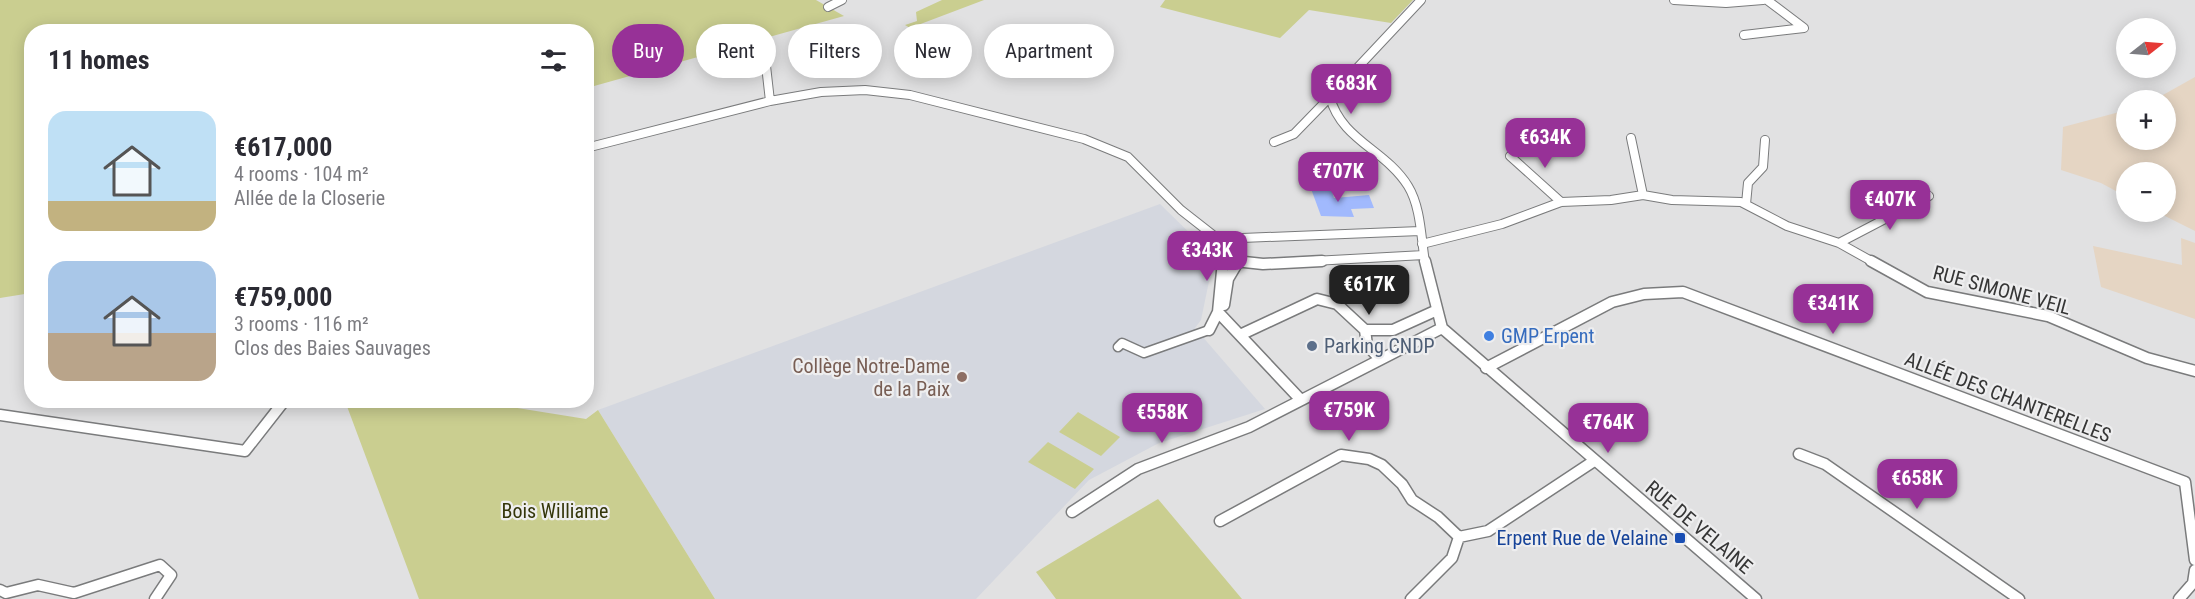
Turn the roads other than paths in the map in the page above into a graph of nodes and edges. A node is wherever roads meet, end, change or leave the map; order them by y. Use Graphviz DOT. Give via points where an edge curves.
graph roads {
  1 [pos="842,0"];
  2 [pos="1421,0"];
  3 [pos="1674,0"];
  4 [pos="1765,0"];
  5 [pos="828,7"];
  6 [pos="1744,35"];
  7 [pos="767,78"];
  8 [pos="1330,97"];
  9 [pos="770,101"];
  10 [pos="1631,138"];
  11 [pos="1765,140"];
  12 [pos="1274,142"];
  13 [pos="594,146"];
  14 [pos="1510,156"];
  15 [pos="1643,195"];
  16 [pos="1929,196"];
  17 [pos="1561,202"];
  18 [pos="1746,204"];
  19 [pos="1420,231"];
  20 [pos="1218,239"];
  21 [pos="1839,243"];
  22 [pos="1422,244"];
  23 [pos="1224,255"];
  24 [pos="1424,255"];
  25 [pos="1238,262"];
  26 [pos="1435,311"];
  27 [pos="1218,312"];
  28 [pos="1227,321"];
  29 [pos="1442,328"];
  30 [pos="1365,330"];
  31 [pos="1207,331"];
  32 [pos="1240,335"];
  33 [pos="1118,347"];
  34 [pos="1380,359"];
  35 [pos="1486,369"];
  36 [pos="2195,371"];
  37 [pos="1300,399"];
  38 [pos="279,408"];
  39 [pos="0,416"];
  40 [pos="1799,454"];
  41 [pos="1594,461"];
  42 [pos="1072,512"];
  43 [pos="1221,521"];
  44 [pos="1458,537"];
  45 [pos="2195,560"];
  46 [pos="2195,570"];
  47 [pos="0,590"];
  48 [pos="155,599"];
  49 [pos="1411,599"];
  50 [pos="1756,599"];
  51 [pos="2019,599"];
  52 [pos="2179,599"];
  1 -- 5 [label="street"];
  2 -- 8 [label="street"];
  3 -- 4 [label="street"];
  4 -- 6 [label="street" via="1804,28"];
  7 -- 9 [label="street"];
  8 -- 12 [label="street" via="1293,134"];
  8 -- 19 [label="street, RUE DE VELAINE" via="1331,111 1338,121 1383,158 1408,186"];
  9 -- 13 [label="street"];
  9 -- 20 [label="street" via="821,92 887,92 1084,139 1128,157 1181,210"];
  10 -- 15 [label="street"];
  11 -- 18 [label="street" via="1763,167 1748,183"];
  14 -- 17 [label="street"];
  15 -- 17 [label="street, RUE SIMONE VEIL"];
  15 -- 18 [label="street, RUE SIMONE VEIL"];
  16 -- 21 [label="street"];
  17 -- 22 [label="street, RUE SIMONE VEIL" via="1502,224"];
  18 -- 21 [label="street, RUE SIMONE VEIL" via="1786,226"];
  19 -- 20 [label="street"];
  19 -- 22 [label="street, RUE DE VELAINE"];
  20 -- 23 [label="street"];
  21 -- 36 [label="street, RUE SIMONE VEIL" via="1927,292 2048,316 2147,358"];
  22 -- 24 [label="street, RUE DE VELAINE"];
  23 -- 25 [label="street"];
  23 -- 27 [label="street"];
  24 -- 25 [label="street"];
  24 -- 26 [label="street, RUE DE VELAINE"];
  25 -- 28 [label="street" via="1223,308"];
  26 -- 29 [label="street, RUE DE VELAINE"];
  26 -- 30 [label="street" via="1393,330"];
  27 -- 28 [label="street"];
  27 -- 31 [label="street"];
  28 -- 32 [label="street"];
  29 -- 34 [label="street"];
  29 -- 35 [label="street, RUE DE VELAINE"];
  30 -- 32 [label="street" via="1337,304 1317,299"];
  30 -- 34 [label="street" via="1367,345"];
  31 -- 33 [label="street" via="1144,352 1122,343"];
  32 -- 37 [label="street"];
  34 -- 37 [label="street"];
  35 -- 41 [label="street, RUE DE VELAINE"];
  35 -- 45 [label="street, ALLÉE DES CHANTERELLES" via="1612,302 1644,294 1683,292 2185,482"];
  37 -- 42 [label="street" via="1249,428 1138,469"];
  38 -- 39 [label="street" via="245,451"];
  40 -- 51 [label="street" via="1825,464"];
  41 -- 44 [label="street" via="1488,531"];
  41 -- 50 [label="street, RUE DE VELAINE"];
  43 -- 44 [label="street" via="1341,455 1382,465 1412,500 1438,517"];
  44 -- 49 [label="street" via="1452,558"];
  46 -- 52 [label="street" via="2193,583"];
  47 -- 48 [label="street" via="6,593 38,585 74,593 160,565 171,574"];
}
